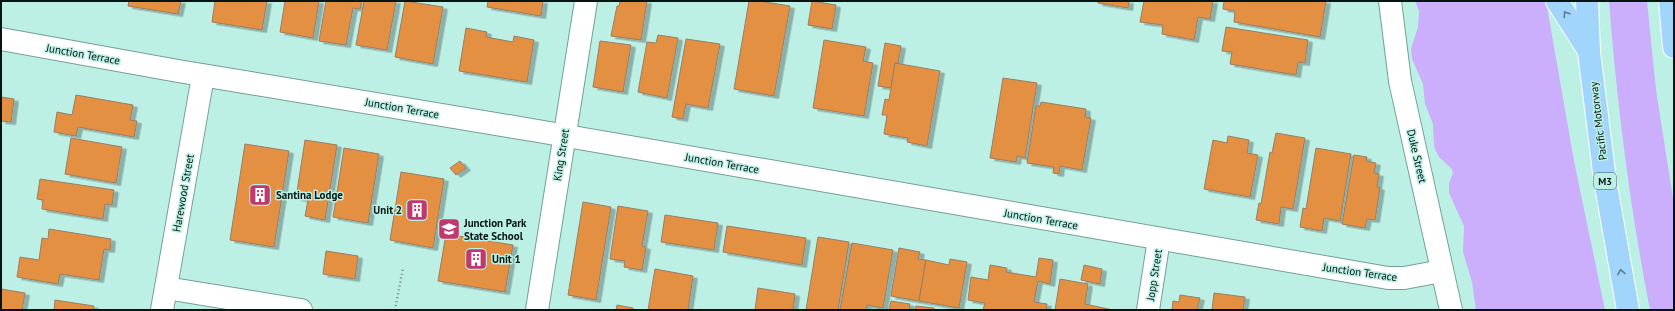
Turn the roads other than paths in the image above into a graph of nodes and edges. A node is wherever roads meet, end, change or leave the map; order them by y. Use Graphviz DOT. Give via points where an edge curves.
graph roads {
  1 [pos="586,1"];
  2 [pos="1390,1"];
  3 [pos="1557,1"];
  4 [pos="1587,1"];
  5 [pos="1670,1"];
  6 [pos="1,39"];
  7 [pos="1674,47"];
  8 [pos="1589,52"];
  9 [pos="203,76"];
  10 [pos="564,136"];
  11 [pos="1159,239"];
  12 [pos="1442,271"];
  13 [pos="166,288"];
  14 [pos="162,310"];
  15 [pos="301,310"];
  16 [pos="537,310"];
  17 [pos="1148,310"];
  18 [pos="1451,310"];
  19 [pos="1628,310"];
  1 -- 10 [label="street, King Street"];
  2 -- 12 [label="street, Duke Street" via="1400,80"];
  8 -- 3 [label="highway, one-way"];
  4 -- 8 [label="highway, Pacific Motorway / M3"];
  5 -- 7 [label="highway"];
  6 -- 9 [label="street, Junction Terrace"];
  19 -- 8 [label="highway, Pacific Motorway / M3, one-way" via="1604,180"];
  9 -- 10 [label="street, Junction Terrace"];
  9 -- 13 [label="street, Harewood Street"];
  10 -- 11 [label="street, Junction Terrace"];
  10 -- 16 [label="street, King Street"];
  11 -- 12 [label="street, Junction Terrace" via="1388,278 1404,278"];
  11 -- 17 [label="street, Jopp Street"];
  12 -- 18 [label="street, Duke Street"];
  13 -- 14 [label="street, Harewood Street"];
  13 -- 15 [label="street"];
}
